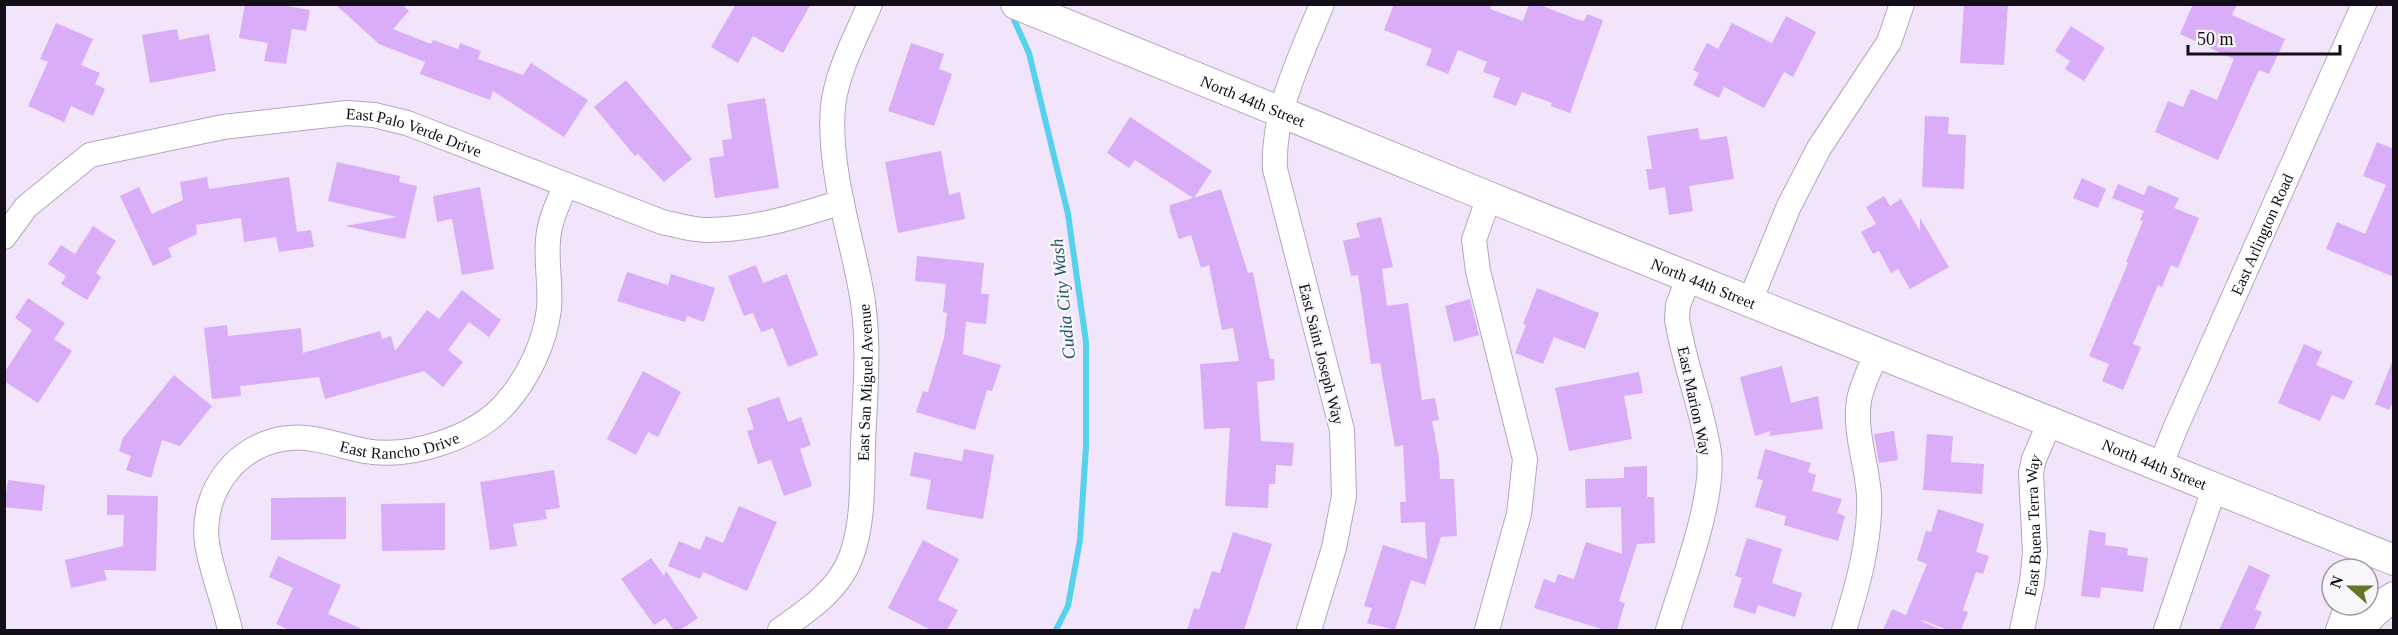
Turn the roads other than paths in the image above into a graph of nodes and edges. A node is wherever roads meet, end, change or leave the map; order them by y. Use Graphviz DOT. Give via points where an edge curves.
graph roads {
  1 [pos="870,4"];
  2 [pos="1016,4"];
  3 [pos="1322,4"];
  4 [pos="1902,4"];
  5 [pos="2364,4"];
  6 [pos="1281,113"];
  7 [pos="566,185"];
  8 [pos="1489,197"];
  9 [pos="842,202"];
  10 [pos="4,237"];
  11 [pos="1689,277"];
  12 [pos="1750,302"];
  13 [pos="1877,352"];
  14 [pos="2049,422"];
  15 [pos="2160,467"];
  16 [pos="2214,489"];
  17 [pos="2367,557"];
  18 [pos="2394,597"];
  19 [pos="230,630"];
  20 [pos="780,630"];
  21 [pos="1309,630"];
  22 [pos="1487,630"];
  23 [pos="1668,630"];
  24 [pos="1844,630"];
  25 [pos="2022,630"];
  26 [pos="2166,630"];
  27 [pos="2360,630"];
  1 -- 9 [label="street, East San Miguel Avenue" via="840,74 833,107 835,167"];
  2 -- 6 [label="main road, North 44th Street"];
  3 -- 6 [label="street, East Saint Joseph Way"];
  4 -- 12 [label="street" via="1888,42 1819,148 1789,206"];
  5 -- 15 [label="street, East Arlington Road"];
  6 -- 8 [label="main road, North 44th Street"];
  6 -- 21 [label="street, East Saint Joseph Way" via="1275,169 1342,430 1344,495 1334,548"];
  7 -- 9 [label="street, East Palo Verde Drive" via="662,222 705,230 750,227"];
  7 -- 10 [label="street, East Palo Verde Drive" via="408,123 347,113 223,127 90,155 26,207"];
  7 -- 19 [label="street, East Rancho Drive" via="554,210 548,241 549,309 542,340 527,374 506,404 477,425 422,450 367,451 291,437 270,441 243,454 227,470 215,489 207,516 207,543"];
  8 -- 11 [label="main road, North 44th Street"];
  8 -- 22 [label="street" via="1474,240 1478,271 1526,459 1519,514"];
  9 -- 20 [label="street, East San Miguel Avenue" via="866,331 858,525 852,556 841,576 812,608"];
  11 -- 12 [label="main road, North 44th Street"];
  11 -- 23 [label="street, East Marion Way" via="1677,319 1709,454 1709,478 1703,513"];
  12 -- 13 [label="main road, North 44th Street"];
  13 -- 14 [label="main road, North 44th Street"];
  13 -- 24 [label="street" via="1859,403 1869,495 1865,545"];
  14 -- 15 [label="main road, North 44th Street"];
  14 -- 25 [label="street, East Buena Terra Way" via="2031,473 2035,553"];
  15 -- 16 [label="main road, North 44th Street"];
  16 -- 17 [label="main road, North 44th Street"];
  16 -- 26 [label="street"];
  18 -- 27 [label="main road" via="2379,607"];
}
